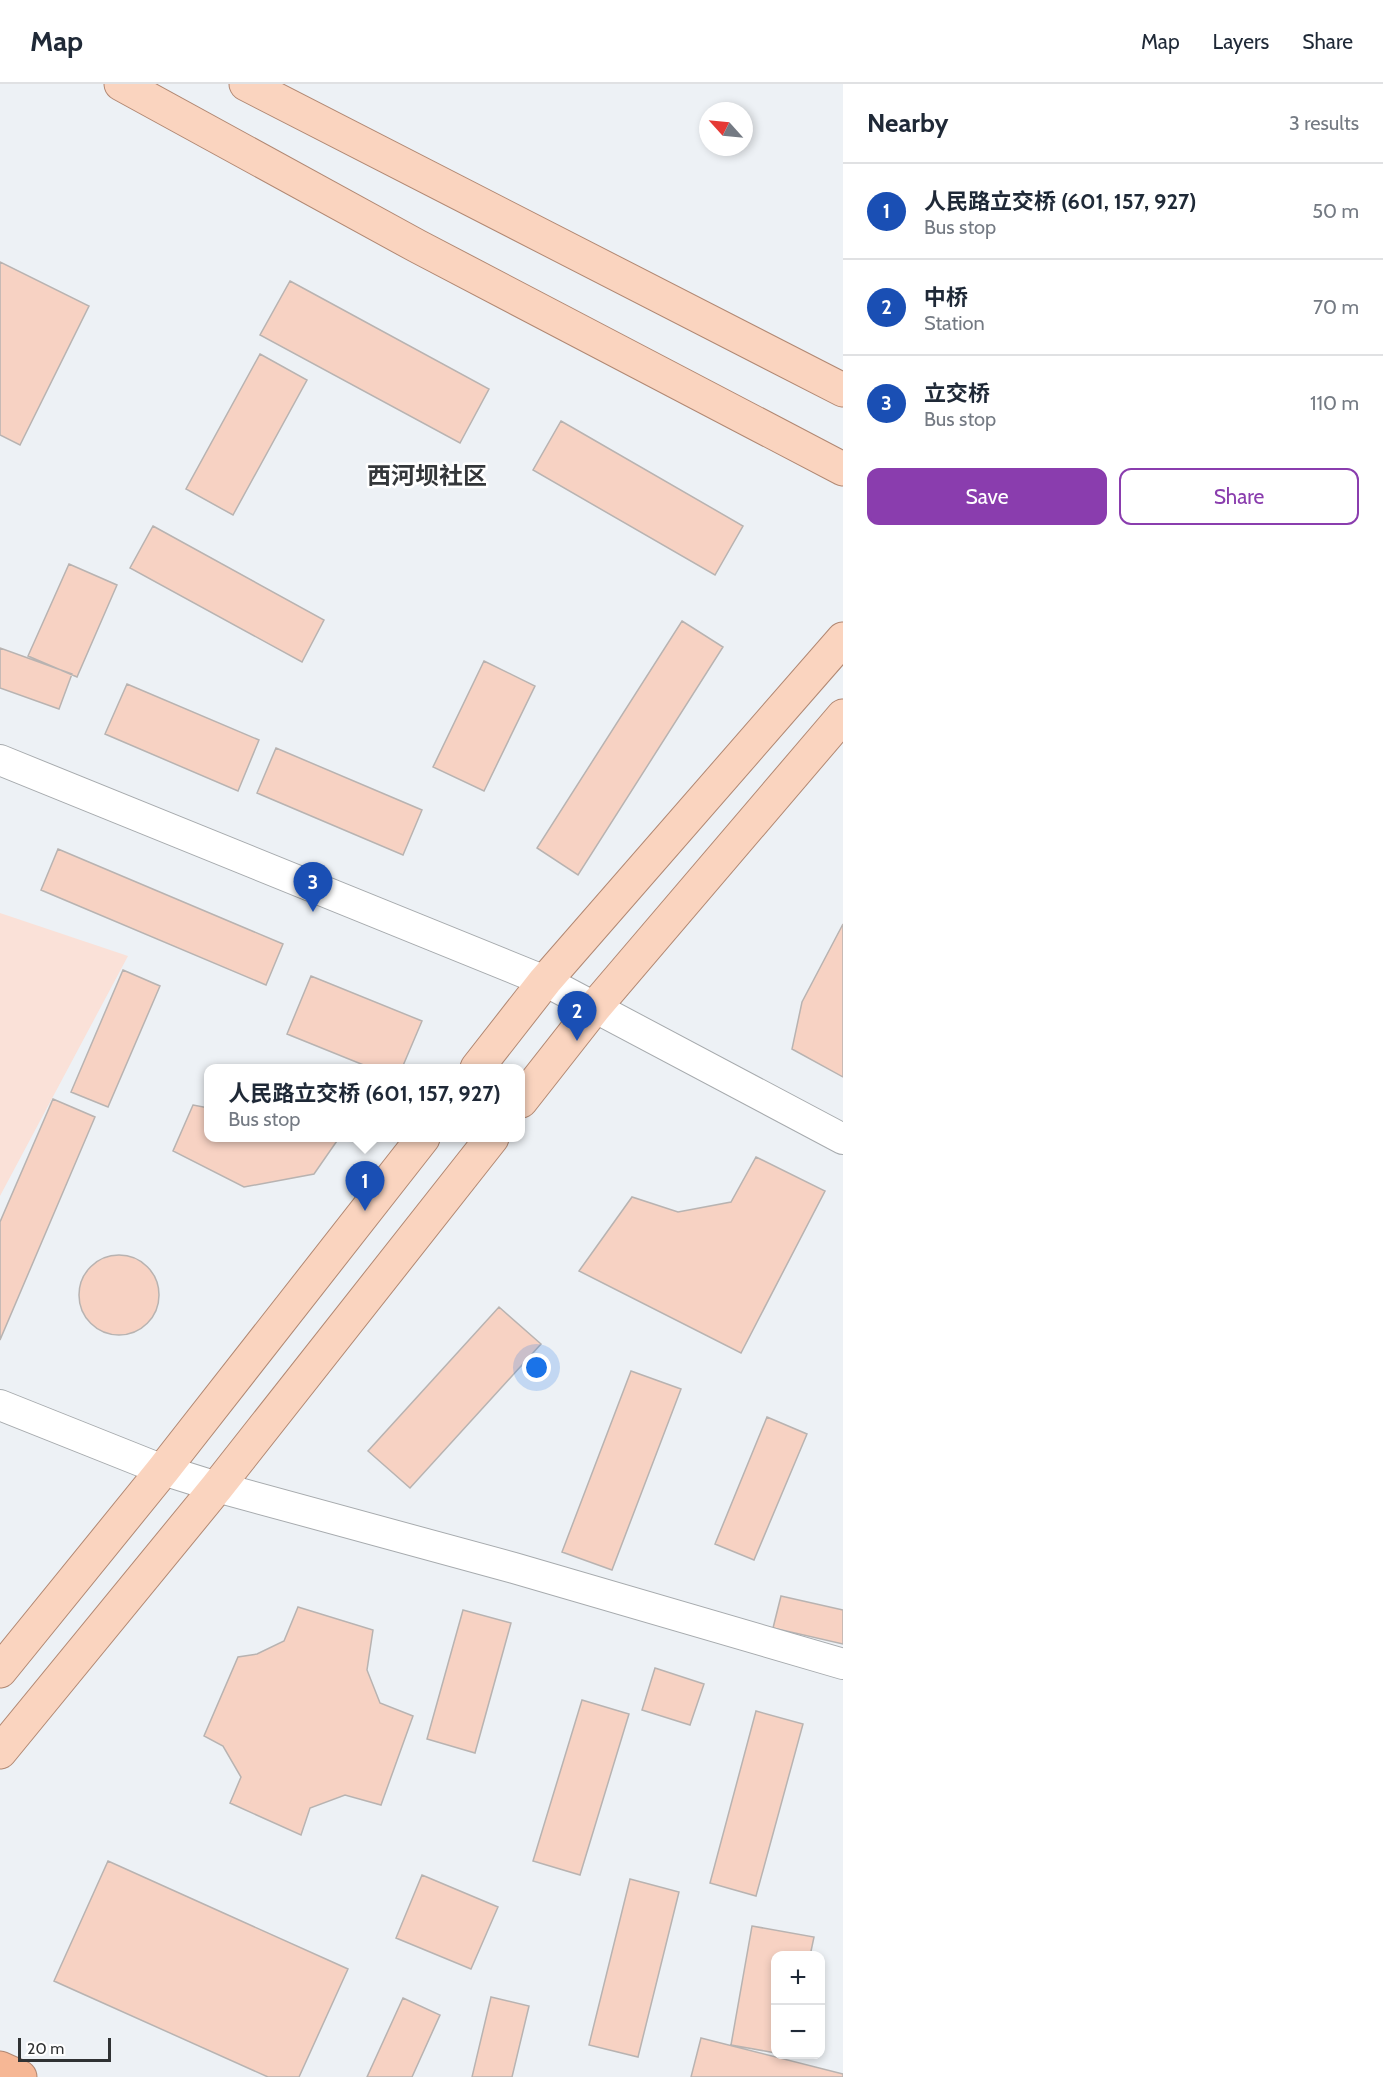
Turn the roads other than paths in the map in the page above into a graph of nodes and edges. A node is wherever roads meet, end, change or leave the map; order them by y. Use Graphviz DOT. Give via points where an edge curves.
graph roads {
  1 [pos="121,84"];
  2 [pos="246,84"];
  3 [pos="843,390"];
  4 [pos="843,469"];
  5 [pos="843,639"];
  6 [pos="843,716"];
  7 [pos="0,760"];
  8 [pos="545,981"];
  9 [pos="594,1008"];
  10 [pos="480,1064"];
  11 [pos="525,1096"];
  12 [pos="843,1139"];
  13 [pos="419,1142"];
  14 [pos="488,1142"];
  15 [pos="0,1405"];
  16 [pos="163,1470"];
  17 [pos="217,1487"];
  18 [pos="843,1665"];
  19 [pos="0,1671"];
  20 [pos="0,1752"];
  21 [pos="0,2068"];
  22 [pos="20,2077"];
  1 -- 4 [label="main road" via="417,246"];
  2 -- 3 [label="main road"];
  5 -- 8 [label="main road"];
  6 -- 9 [label="main road"];
  7 -- 8 [label="street"];
  8 -- 9 [label="street"];
  8 -- 10 [label="main road"];
  9 -- 11 [label="main road"];
  9 -- 12 [label="street"];
  13 -- 16 [label="main road"];
  14 -- 17 [label="main road"];
  15 -- 16 [label="street"];
  16 -- 17 [label="street"];
  16 -- 19 [label="main road"];
  17 -- 18 [label="street" via="514,1568"];
  17 -- 20 [label="main road"];
  21 -- 22 [label="highway"];
}
